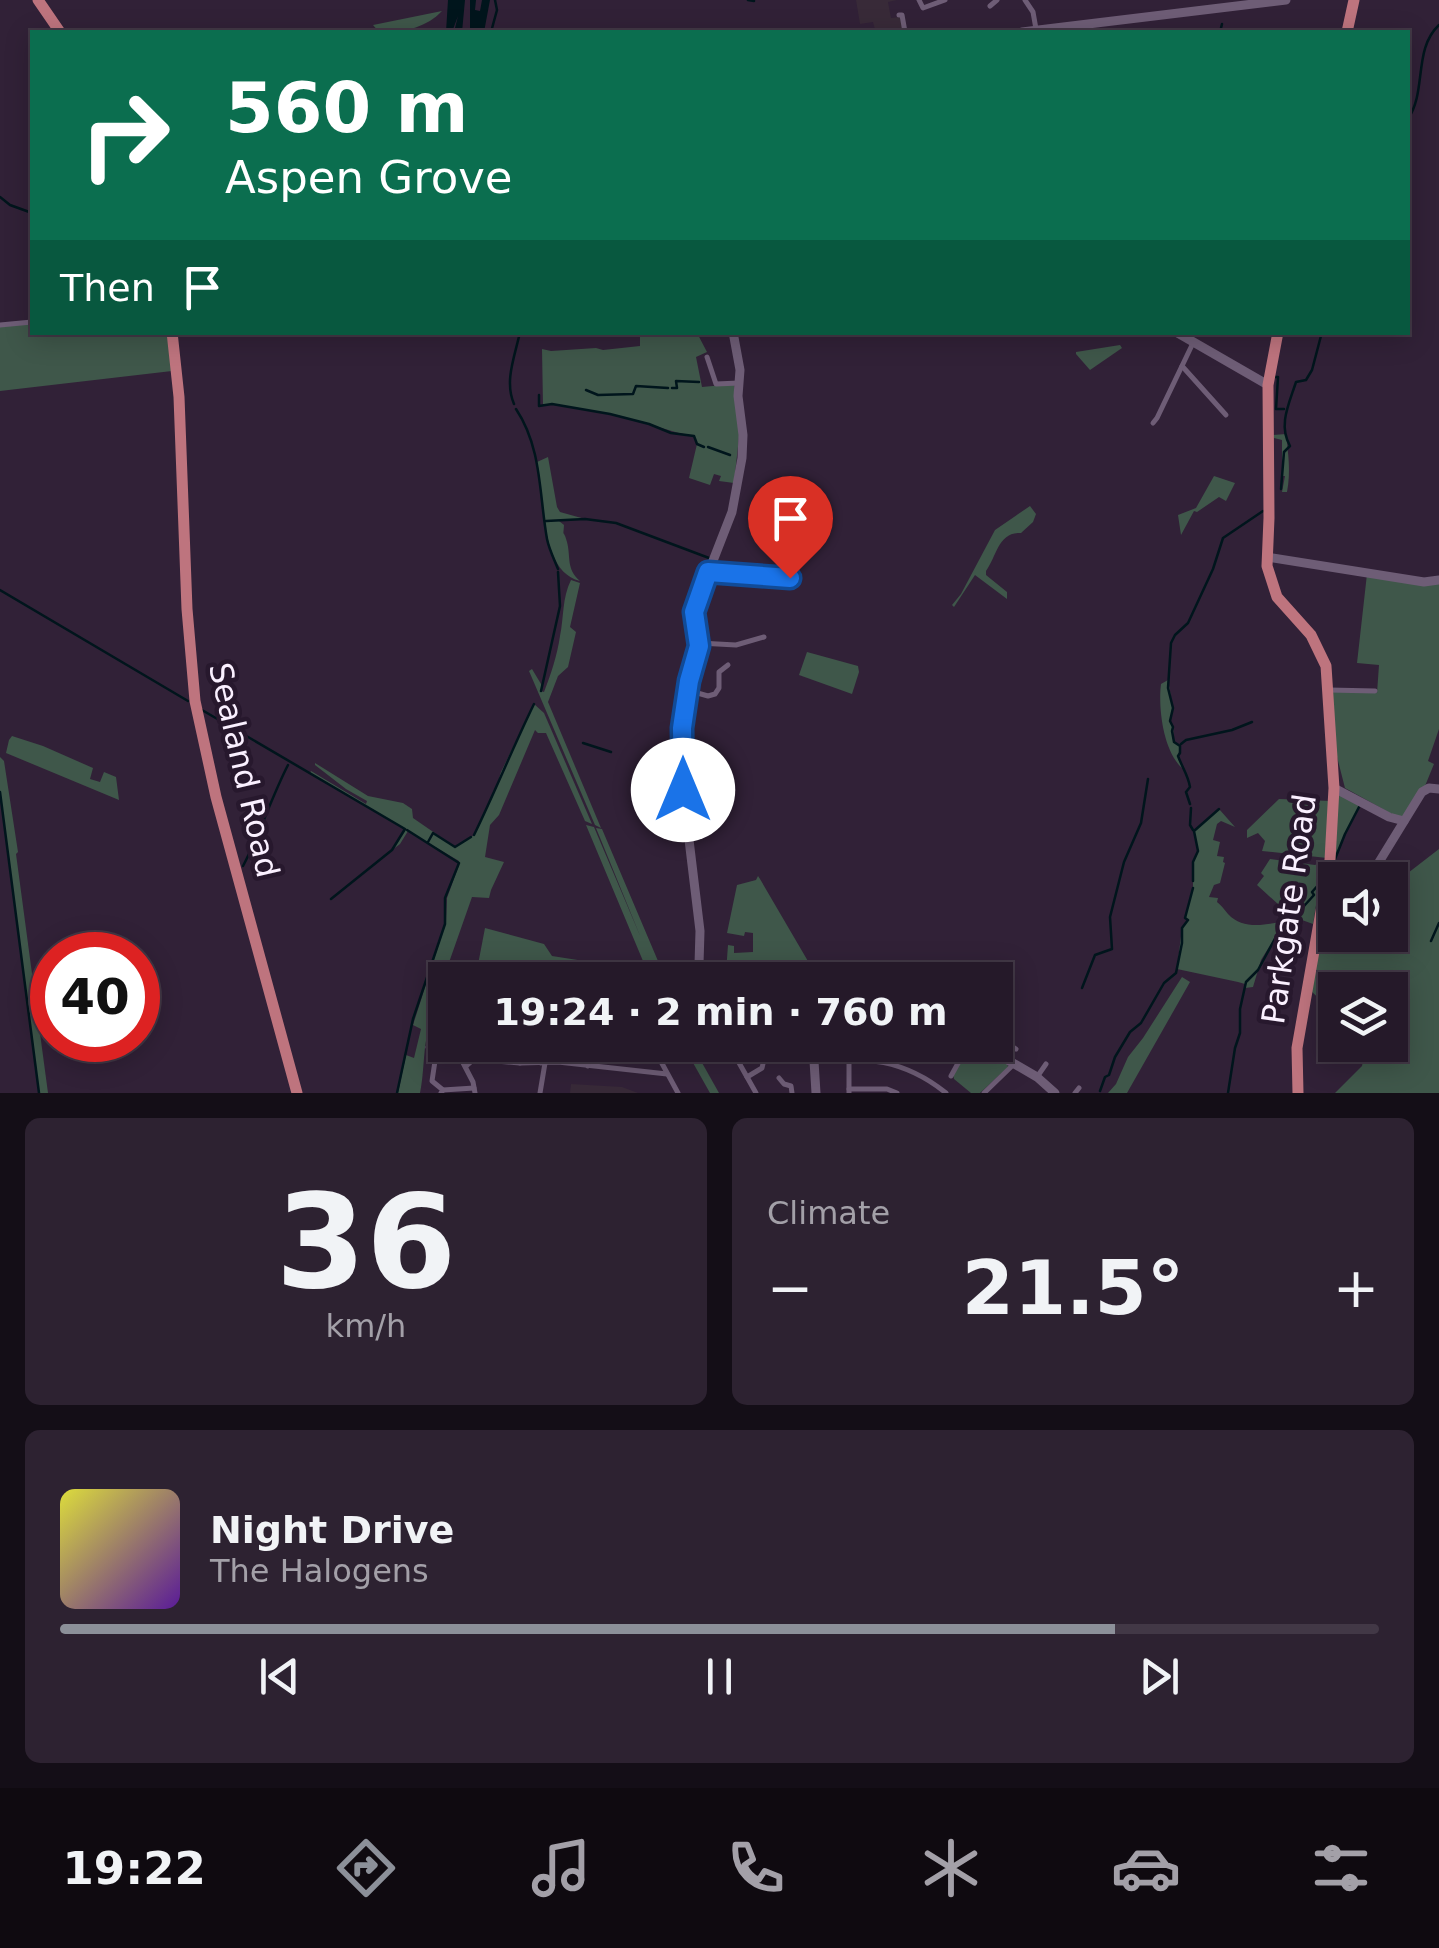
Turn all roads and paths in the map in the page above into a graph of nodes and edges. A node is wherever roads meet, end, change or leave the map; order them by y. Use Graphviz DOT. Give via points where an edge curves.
graph roads {
  1 [pos="38,0"];
  2 [pos="919,0"];
  3 [pos="946,0"];
  4 [pos="1024,0"];
  5 [pos="1286,0"];
  6 [pos="1354,0"];
  7 [pos="902,15"];
  8 [pos="59,30"];
  9 [pos="905,30"];
  10 [pos="1042,30"];
  11 [pos="1051,30"];
  12 [pos="1347,30"];
  13 [pos="30,322"];
  14 [pos="0,326"];
  15 [pos="172,335"];
  16 [pos="733,335"];
  17 [pos="1181,335"];
  18 [pos="1277,335"];
  19 [pos="1193,343"];
  20 [pos="707,357"];
  21 [pos="1182,366"];
  22 [pos="739,383"];
  23 [pos="1268,385"];
  24 [pos="1226,415"];
  25 [pos="1153,422"];
  26 [pos="1266,557"];
  27 [pos="708,572"];
  28 [pos="790,578"];
  29 [pos="1439,580"];
  30 [pos="764,637"];
  31 [pos="699,643"];
  32 [pos="728,665"];
  33 [pos="688,690"];
  34 [pos="1329,690"];
  35 [pos="1376,691"];
  36 [pos="1334,788"];
  37 [pos="1439,789"];
  38 [pos="1390,817"];
  39 [pos="1404,821"];
  40 [pos="1396,834"];
  41 [pos="1330,862"];
  42 [pos="1379,862"];
  43 [pos="1318,930"];
  44 [pos="699,962"];
  45 [pos="1013,1047"];
  46 [pos="1016,1049"];
  47 [pos="435,1062"];
  48 [pos="463,1062"];
  49 [pos="588,1062"];
  50 [pos="661,1062"];
  51 [pos="738,1062"];
  52 [pos="763,1062"];
  53 [pos="814,1062"];
  54 [pos="849,1062"];
  55 [pos="881,1062"];
  56 [pos="959,1062"];
  57 [pos="1010,1062"];
  58 [pos="520,1063"];
  59 [pos="543,1063"];
  60 [pos="1014,1064"];
  61 [pos="1046,1064"];
  62 [pos="466,1066"];
  63 [pos="588,1066"];
  64 [pos="667,1074"];
  65 [pos="951,1076"];
  66 [pos="746,1077"];
  67 [pos="1037,1077"];
  68 [pos="779,1078"];
  69 [pos="792,1087"];
  70 [pos="475,1090"];
  71 [pos="937,1090"];
  72 [pos="849,1091"];
  73 [pos="442,1092"];
  74 [pos="297,1093"];
  75 [pos="540,1093"];
  76 [pos="678,1093"];
  77 [pos="756,1093"];
  78 [pos="816,1093"];
  79 [pos="897,1093"];
  80 [pos="946,1093"];
  81 [pos="984,1093"];
  82 [pos="1055,1093"];
  83 [pos="1298,1093"];
  1 -- 8 [label="main road"];
  2 -- 3 [label="street" via="923,8"];
  4 -- 10 [label="street"];
  5 -- 11 [label="street"];
  6 -- 12 [label="main road"];
  7 -- 9 [label="street"];
  13 -- 14 [label="street"];
  15 -- 74 [label="main road, Sealand Road" via="195,701"];
  16 -- 22 [label="street"];
  17 -- 19 [label="street"];
  18 -- 23 [label="main road, Parkgate Road"];
  19 -- 21 [label="street"];
  19 -- 23 [label="street"];
  20 -- 22 [label="street" via="716,384"];
  21 -- 24 [label="street"];
  21 -- 25 [label="street"];
  22 -- 27 [label="street" via="740,470"];
  23 -- 26 [label="main road, Parkgate Road"];
  26 -- 29 [label="street"];
  26 -- 34 [label="main road, Parkgate Road" via="1277,597 1324,658"];
  27 -- 28 [label="street"];
  27 -- 31 [label="street" via="694,612"];
  30 -- 31 [label="street" via="736,645"];
  31 -- 33 [label="street"];
  32 -- 33 [label="street" via="719,672 716,693"];
  33 -- 44 [label="street" via="683,790"];
  34 -- 35 [label="street"];
  34 -- 36 [label="main road, Parkgate Road"];
  36 -- 38 [label="street"];
  36 -- 41 [label="main road, Parkgate Road"];
  37 -- 39 [label="street" via="1422,792"];
  38 -- 39 [label="street"];
  38 -- 40 [label="street"];
  39 -- 40 [label="street"];
  40 -- 42 [label="street"];
  43 -- 83 [label="main road, Parkgate Road" via="1297,1048"];
  45 -- 46 [label="street"];
  47 -- 73 [label="street" via="432,1082"];
  48 -- 62 [label="street"];
  49 -- 63 [label="street"];
  50 -- 64 [label="street"];
  51 -- 66 [label="street"];
  52 -- 66 [label="street"];
  53 -- 78 [label="street"];
  54 -- 72 [label="street"];
  55 -- 71 [label="street" via="903,1067"];
  56 -- 65 [label="street"];
  57 -- 60 [label="street"];
  58 -- 59 [label="street"];
  58 -- 62 [label="street" via="474,1059"];
  59 -- 63 [label="street"];
  59 -- 75 [label="street"];
  60 -- 67 [label="street"];
  60 -- 81 [label="street"];
  61 -- 67 [label="street"];
  62 -- 70 [label="street"];
  63 -- 64 [label="street"];
  64 -- 76 [label="street"];
  66 -- 77 [label="street"];
  67 -- 82 [label="street"];
  68 -- 69 [label="street"];
  70 -- 73 [label="street"];
  71 -- 80 [label="street"];
  72 -- 79 [label="street"];
}
